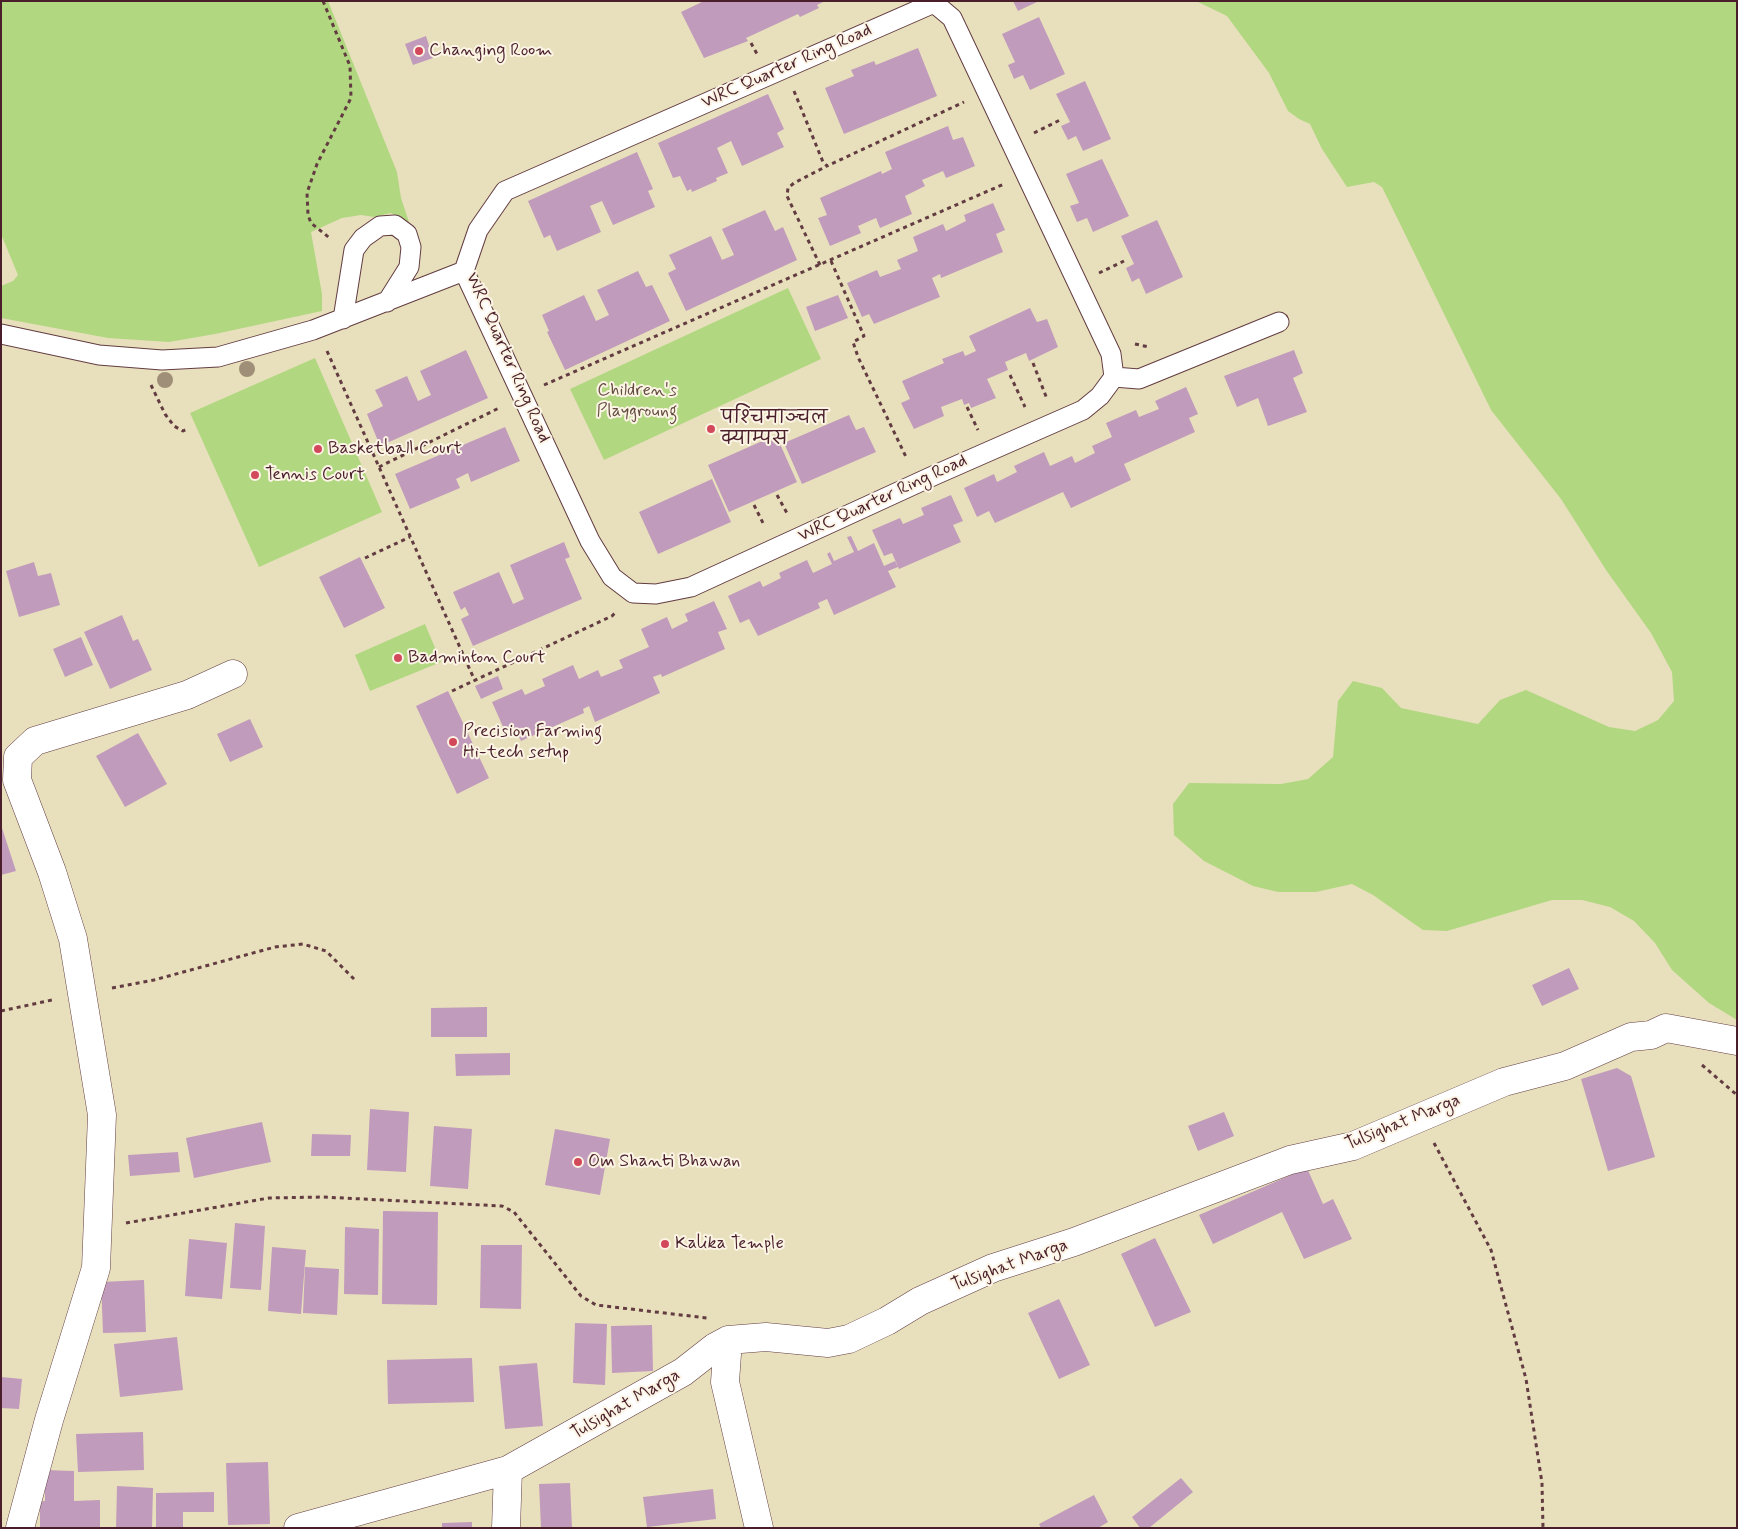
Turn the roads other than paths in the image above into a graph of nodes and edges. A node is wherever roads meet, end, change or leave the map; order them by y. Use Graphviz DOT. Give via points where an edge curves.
graph roads {
  1 [pos="934,2"];
  2 [pos="464,272"];
  3 [pos="387,302"];
  4 [pos="343,319"];
  5 [pos="1279,322"];
  6 [pos="1,334"];
  7 [pos="1114,377"];
  8 [pos="233,674"];
  9 [pos="1737,1040"];
  10 [pos="728,1340"];
  11 [pos="508,1470"];
  12 [pos="20,1528"];
  13 [pos="298,1528"];
  14 [pos="506,1528"];
  15 [pos="759,1528"];
  1 -- 2 [label="lane, WRC Quarter Ring Road" via="505,191 478,230"];
  1 -- 7 [label="lane, WRC Quarter Ring Road" via="952,18 1111,354"];
  2 -- 3 [label="lane"];
  2 -- 7 [label="lane, WRC Quarter Ring Road" via="590,542 612,577 633,594 656,594 691,587 1083,410 1100,396"];
  3 -- 4 [label="lane"];
  3 -- 4 [label="lane" via="409,267 411,246 407,234 395,225 380,226 363,238 354,250"];
  4 -- 6 [label="lane" via="218,356 162,360 99,356"];
  5 -- 7 [label="lane" via="1139,380"];
  8 -- 12 [label="street" via="187,695 35,741 18,757 17,780 73,939 102,1115 96,1268"];
  9 -- 10 [label="street, Tulsighat Marga" via="1666,1028 1651,1035 1631,1037 1565,1066 1504,1082 1353,1146 1290,1160 1074,1242 993,1268 920,1301 849,1339 828,1343 766,1337"];
  10 -- 11 [label="street, Tulsighat Marga" via="683,1372"];
  10 -- 15 [label="street" via="725,1382"];
  11 -- 13 [label="street, Tulsighat Marga"];
  11 -- 14 [label="street"];
}
